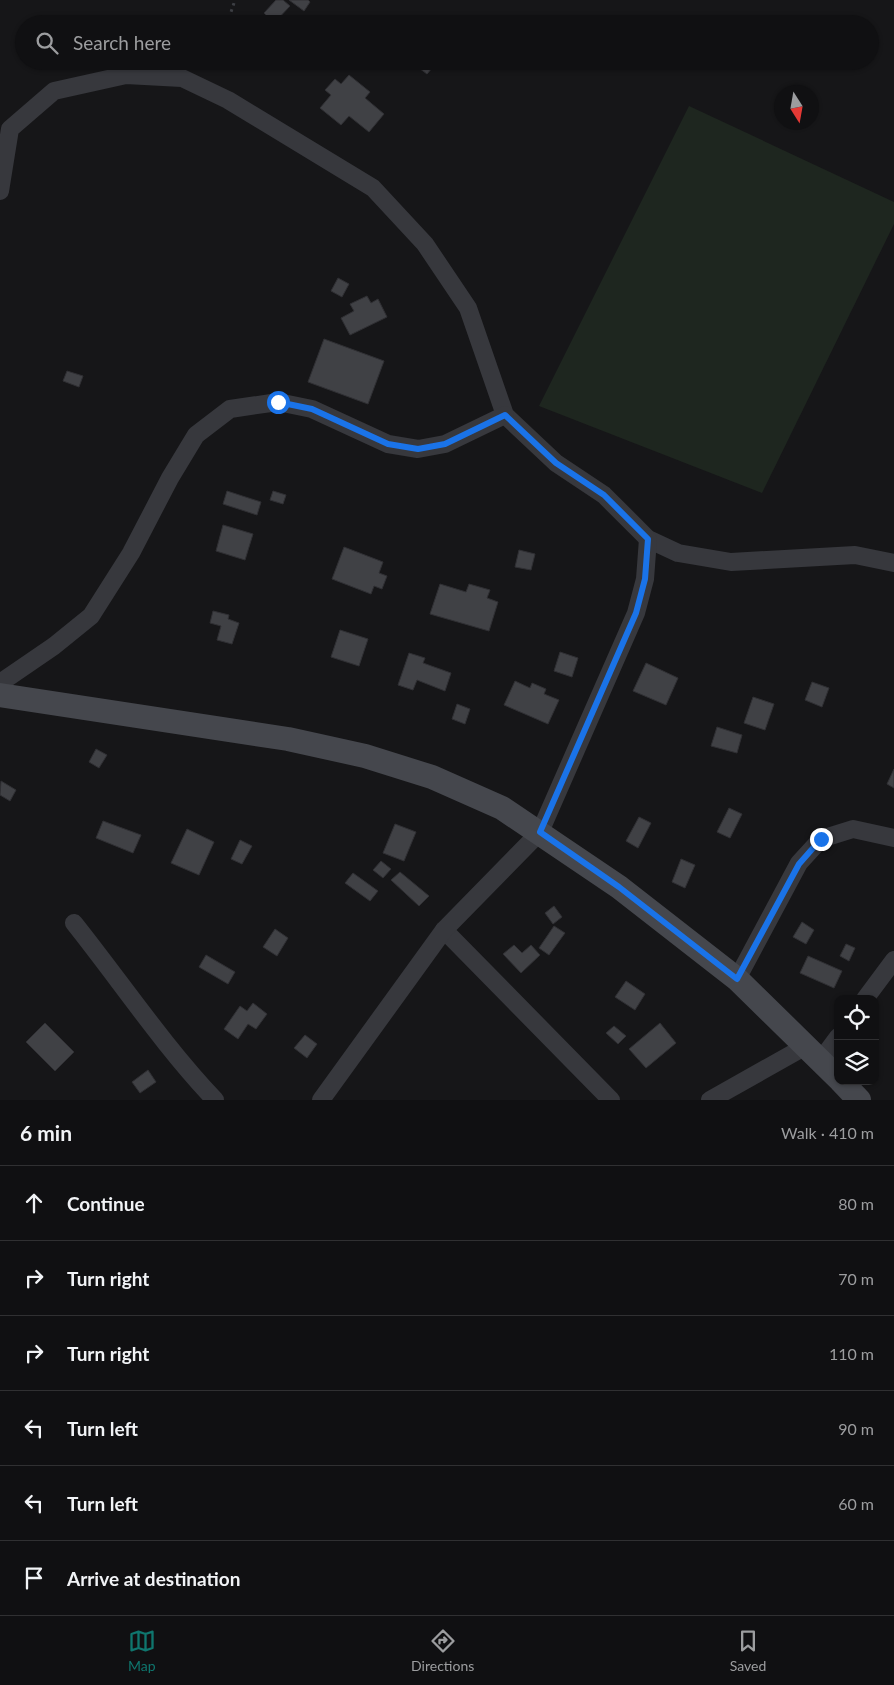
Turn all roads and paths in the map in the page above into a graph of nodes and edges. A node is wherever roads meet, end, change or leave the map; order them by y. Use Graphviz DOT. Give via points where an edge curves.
graph roads {
  1 [pos="235,0"];
  2 [pos="230,15"];
  3 [pos="0,191"];
  4 [pos="505,415"];
  5 [pos="648,539"];
  6 [pos="894,563"];
  7 [pos="0,683"];
  8 [pos="0,695"];
  9 [pos="540,832"];
  10 [pos="894,838"];
  11 [pos="74,923"];
  12 [pos="444,930"];
  13 [pos="894,960"];
  14 [pos="737,979"];
  15 [pos="868,995"];
  16 [pos="834,1040"];
  17 [pos="813,1053"];
  18 [pos="834,1074"];
  19 [pos="845,1085"];
  20 [pos="214,1100"];
  21 [pos="321,1100"];
  22 [pos="611,1100"];
  23 [pos="710,1100"];
  24 [pos="859,1100"];
  1 -- 2 [label="path"];
  3 -- 4 [label="street" via="10,129 54,91 126,75 182,78 228,100 373,188 426,244 468,308"];
  4 -- 5 [label="street" via="556,463 604,495"];
  4 -- 7 [label="street" via="445,444 418,449 388,444 312,409 278,402 230,409 196,435 131,553 91,616"];
  5 -- 6 [label="street" via="678,553 731,562 855,555"];
  5 -- 9 [label="street" via="645,579 636,613"];
  8 -- 9 [label="street" via="288,739 366,756 432,777 502,808"];
  9 -- 12 [label="street"];
  9 -- 14 [label="street" via="619,887"];
  10 -- 14 [label="street" via="853,829 821,839 799,864"];
  11 -- 20 [label="street" via="184,1067"];
  12 -- 21 [label="street"];
  12 -- 22 [label="street"];
  13 -- 15 [label="street"];
  14 -- 17 [label="street"];
  16 -- 17 [label="street"];
  17 -- 18 [label="street"];
  17 -- 23 [label="street"];
  19 -- 24 [label="street"];
}
